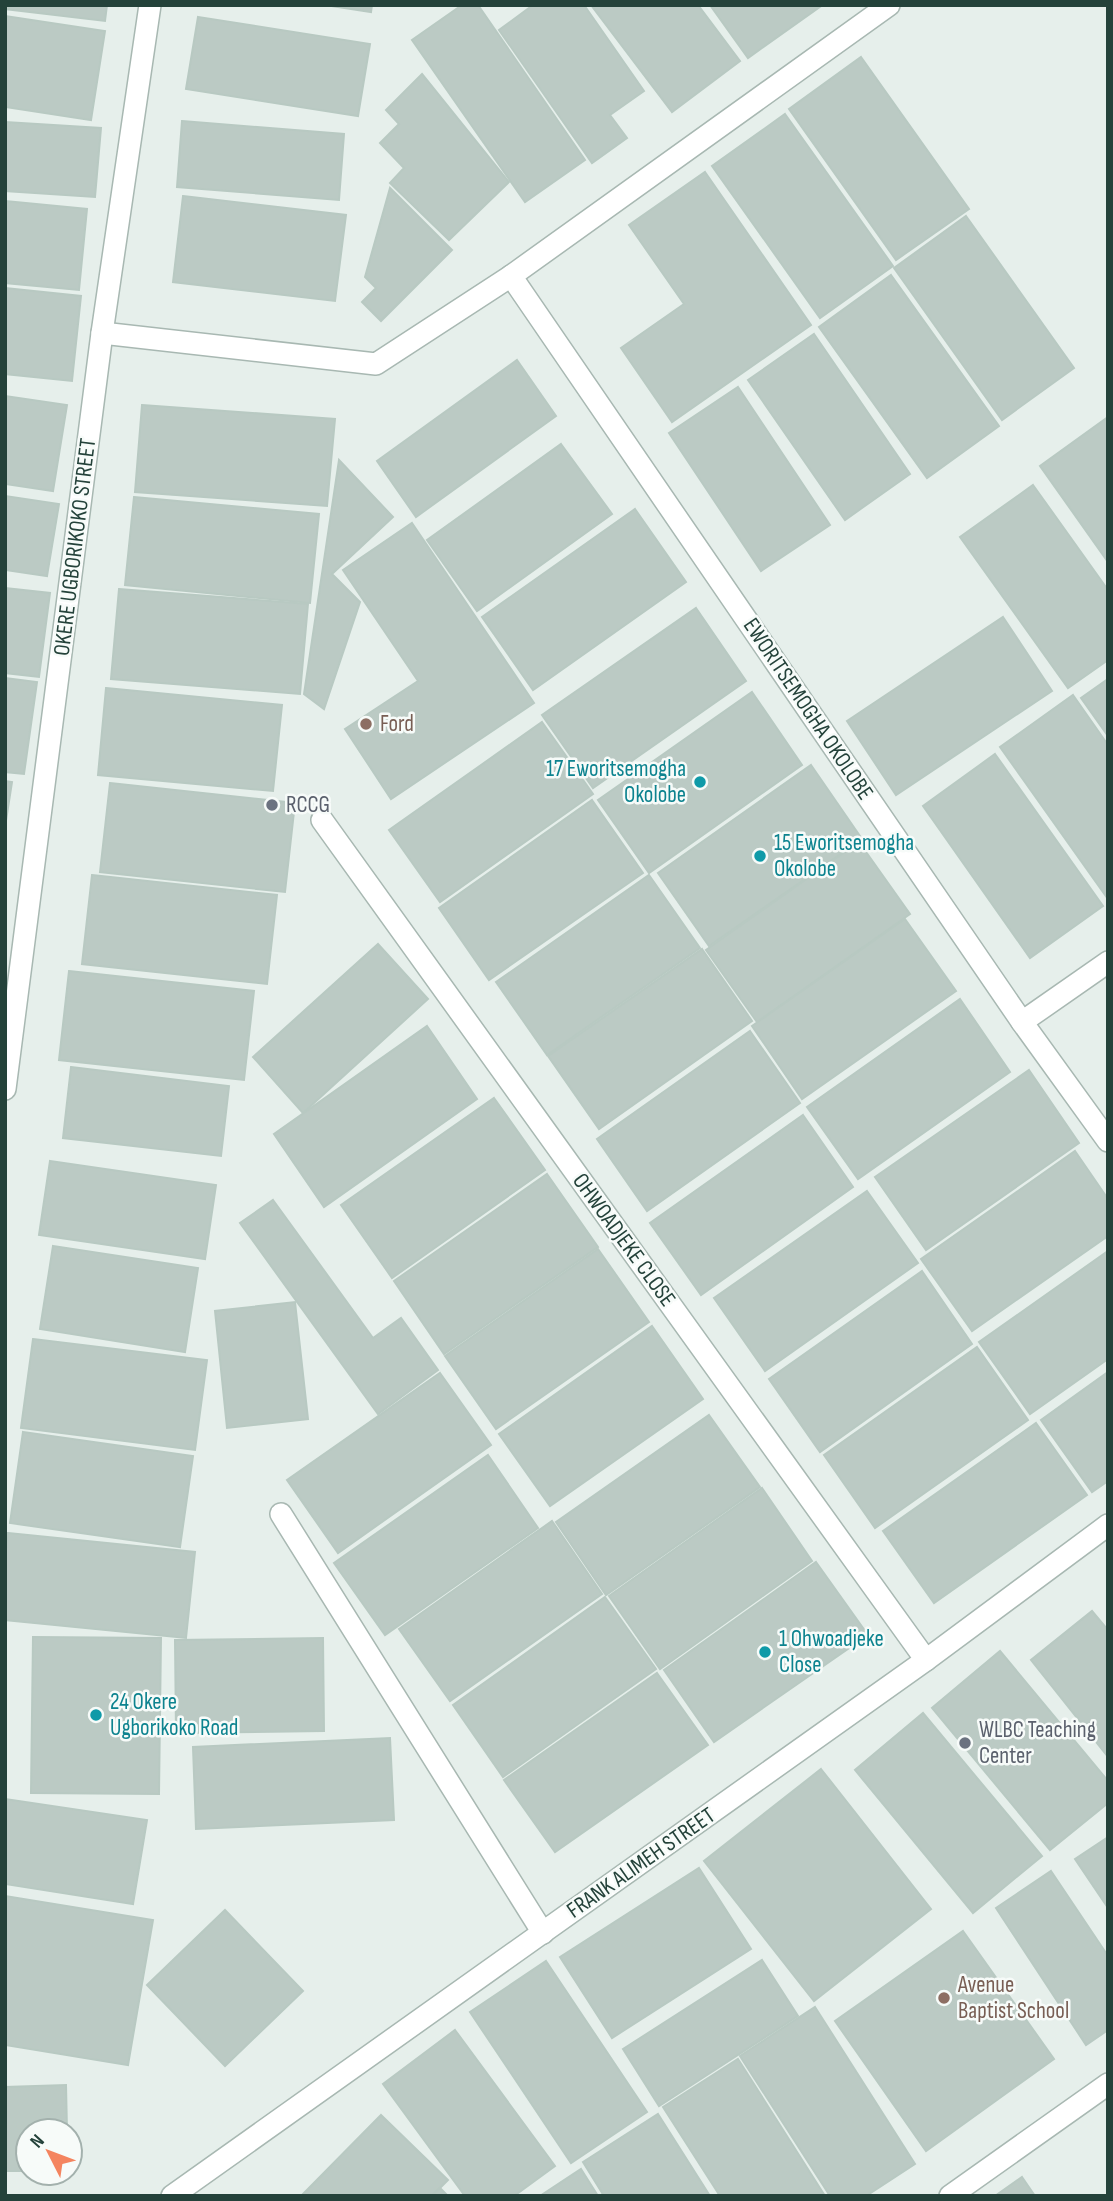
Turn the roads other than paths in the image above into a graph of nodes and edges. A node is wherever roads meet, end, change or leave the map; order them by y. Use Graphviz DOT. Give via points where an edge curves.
graph roads {
  1 [pos="150,5"];
  2 [pos="889,5"];
  3 [pos="511,276"];
  4 [pos="102,332"];
  5 [pos="322,820"];
  6 [pos="1108,962"];
  7 [pos="1023,1022"];
  8 [pos="5,1089"];
  9 [pos="1108,1141"];
  10 [pos="281,1514"];
  11 [pos="1108,1525"];
  12 [pos="926,1660"];
  13 [pos="542,1933"];
  14 [pos="1104,2095"];
  15 [pos="172,2196"];
  16 [pos="950,2196"];
  1 -- 4 [label="street, OKERE UGBORIKOKO STREET"];
  2 -- 3 [label="street"];
  3 -- 4 [label="street" via="376,364"];
  3 -- 7 [label="street, EWORITSEMOGHA OKOLOBE"];
  4 -- 8 [label="street, OKERE UGBORIKOKO STREET"];
  5 -- 12 [label="street, OHWOADJEKE CLOSE"];
  6 -- 7 [label="street"];
  7 -- 9 [label="street, EWORITSEMOGHA OKOLOBE"];
  10 -- 13 [label="street"];
  11 -- 12 [label="street, FRANK ALIMEH STREET"];
  12 -- 13 [label="street, FRANK ALIMEH STREET"];
  13 -- 15 [label="street, FRANK ALIMEH STREET"];
  14 -- 16 [label="street"];
}
